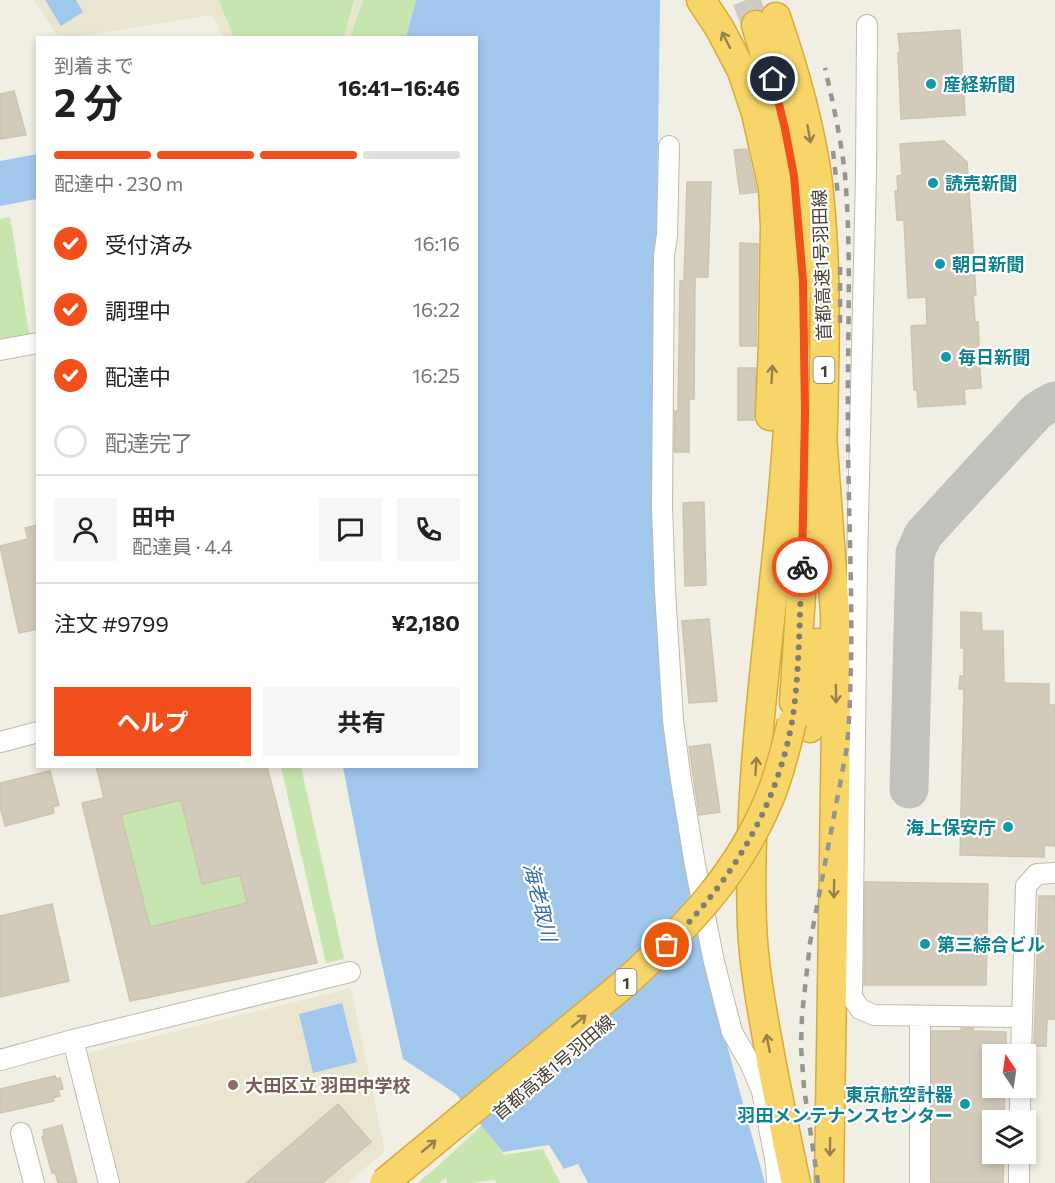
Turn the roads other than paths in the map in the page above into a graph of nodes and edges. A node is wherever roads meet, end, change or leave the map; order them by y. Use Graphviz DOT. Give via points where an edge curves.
graph roads {
  1 [pos="701,0"];
  2 [pos="867,25"];
  3 [pos="669,146"];
  4 [pos="799,225"];
  5 [pos="36,343"];
  6 [pos="0,350"];
  7 [pos="823,447"];
  8 [pos="763,685"];
  9 [pos="801,725"];
  10 [pos="36,733"];
  11 [pos="0,742"];
  12 [pos="1055,873"];
  13 [pos="350,972"];
  14 [pos="920,1016"];
  15 [pos="1021,1017"];
  16 [pos="74,1040"];
  17 [pos="1021,1044"];
  18 [pos="0,1060"];
  19 [pos="21,1133"];
  20 [pos="1019,1164"];
  21 [pos="34,1183"];
  22 [pos="109,1183"];
  23 [pos="384,1183"];
  24 [pos="414,1183"];
  25 [pos="777,1183"];
  26 [pos="796,1183"];
  27 [pos="829,1183"];
  28 [pos="920,1183"];
  29 [pos="1019,1183"];
  8 -- 1 [label="highway, one-way" via="764,532 774,298 773,188 742,71"];
  2 -- 14 [label="street" via="852,997 860,1009 874,1015"];
  3 -- 25 [label="street" via="662,461 664,591 673,720 714,962 732,1032 762,1091"];
  4 -- 7 [label="highway, 首都高速1号羽田線 / 1, one-way" via="766,21 794,71 816,175 822,225"];
  4 -- 8 [label="highway" via="794,351"];
  4 -- 9 [label="highway, 首都高速1号羽田線 / 1" via="805,436 796,689"];
  5 -- 6 [label="street"];
  7 -- 9 [label="highway, 首都高速1号羽田線 / 1" via="818,655"];
  7 -- 27 [label="highway, one-way" via="835,613 836,726"];
  26 -- 8 [label="highway, one-way" via="762,1010 753,933 752,824"];
  23 -- 9 [label="highway, 首都高速1号羽田線 / 1, one-way, bridge" via="626,982 698,912 732,869 760,820"];
  9 -- 24 [label="highway, 首都高速1号羽田線 / 1" via="799,772 790,799 756,868 727,908 637,998"];
  10 -- 11 [label="street"];
  12 -- 15 [label="street" via="1037,874 1026,886"];
  13 -- 16 [label="street"];
  14 -- 15 [label="street"];
  14 -- 28 [label="street"];
  15 -- 17 [label="street"];
  16 -- 18 [label="street"];
  16 -- 22 [label="street"];
  19 -- 21 [label="street"];
  20 -- 29 [label="street"];
}
